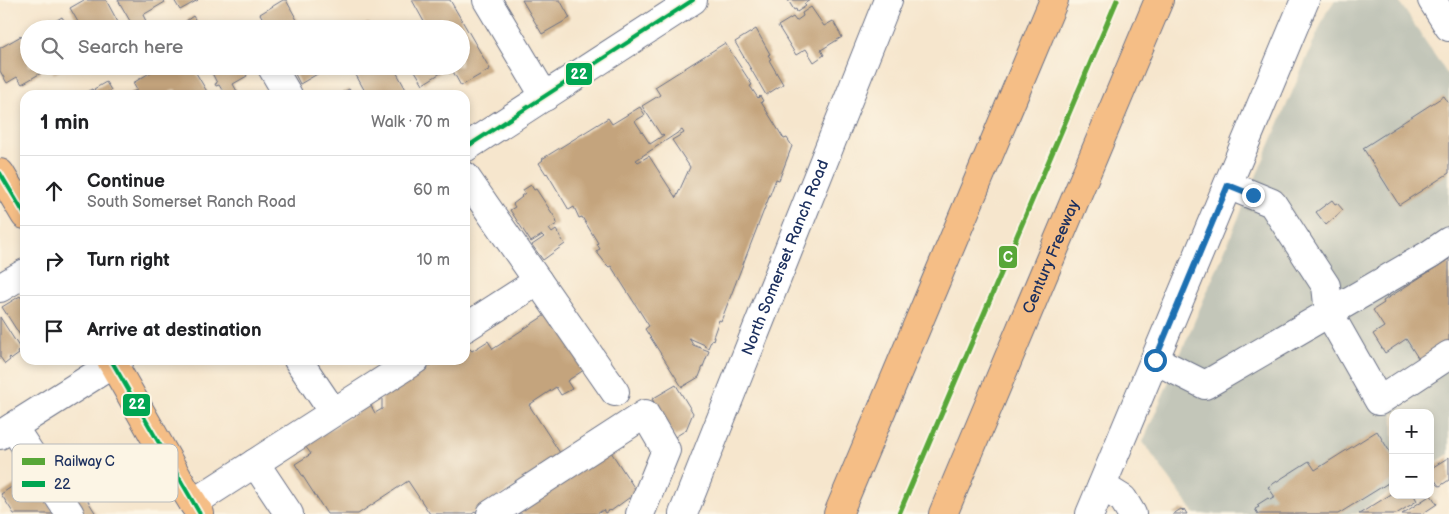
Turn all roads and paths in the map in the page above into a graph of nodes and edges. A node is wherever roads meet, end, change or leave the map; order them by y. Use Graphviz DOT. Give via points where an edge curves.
graph roads {
  1 [pos="487,0"];
  2 [pos="693,0"];
  3 [pos="888,0"];
  4 [pos="1054,0"];
  5 [pos="1158,0"];
  6 [pos="1305,0"];
  7 [pos="1432,0"];
  8 [pos="659,9"];
  9 [pos="1449,27"];
  10 [pos="276,75"];
  11 [pos="285,90"];
  12 [pos="545,97"];
  13 [pos="470,145"];
  14 [pos="0,173"];
  15 [pos="470,183"];
  16 [pos="1228,185"];
  17 [pos="20,200"];
  18 [pos="1449,241"];
  19 [pos="20,275"];
  20 [pos="538,281"];
  21 [pos="0,288"];
  22 [pos="1329,314"];
  23 [pos="470,325"];
  24 [pos="1449,355"];
  25 [pos="1155,360"];
  26 [pos="108,365"];
  27 [pos="116,365"];
  28 [pos="301,365"];
  29 [pos="407,365"];
  30 [pos="615,392"];
  31 [pos="333,412"];
  32 [pos="6,431"];
  33 [pos="16,444"];
  34 [pos="161,444"];
  35 [pos="255,463"];
  36 [pos="178,475"];
  37 [pos="1102,486"];
  38 [pos="61,502"];
  39 [pos="197,509"];
  40 [pos="70,514"];
  41 [pos="289,514"];
  42 [pos="491,514"];
  43 [pos="640,514"];
  44 [pos="683,514"];
  45 [pos="838,514"];
  46 [pos="943,514"];
  47 [pos="1090,514"];
  48 [pos="1132,514"];
  1 -- 12 [label="street"];
  2 -- 8 [label="street"];
  3 -- 44 [label="street, North Somerset Ranch Road"];
  4 -- 45 [label="main road"];
  5 -- 46 [label="main road, Century Freeway"];
  6 -- 16 [label="street"];
  7 -- 9 [label="street"];
  8 -- 12 [label="street"];
  10 -- 11 [label="street"];
  12 -- 13 [label="street"];
  14 -- 17 [label="main road"];
  15 -- 20 [label="street"];
  16 -- 22 [label="street" via="1272,203 1326,286"];
  16 -- 25 [label="street"];
  18 -- 22 [label="street"];
  19 -- 21 [label="street"];
  20 -- 23 [label="street"];
  20 -- 30 [label="street"];
  22 -- 24 [label="street" via="1379,401"];
  22 -- 25 [label="street" via="1205,385"];
  25 -- 37 [label="street"];
  26 -- 32 [label="street"];
  27 -- 34 [label="main road"];
  28 -- 31 [label="street"];
  29 -- 31 [label="street"];
  31 -- 35 [label="street"];
  32 -- 33 [label="street"];
  35 -- 39 [label="street"];
  35 -- 41 [label="street"];
  36 -- 39 [label="main road"];
  37 -- 47 [label="street"];
  37 -- 48 [label="street" via="1123,499"];
  38 -- 40 [label="street"];
  42 -- 43 [label="street" via="645,414 666,450"];
}
